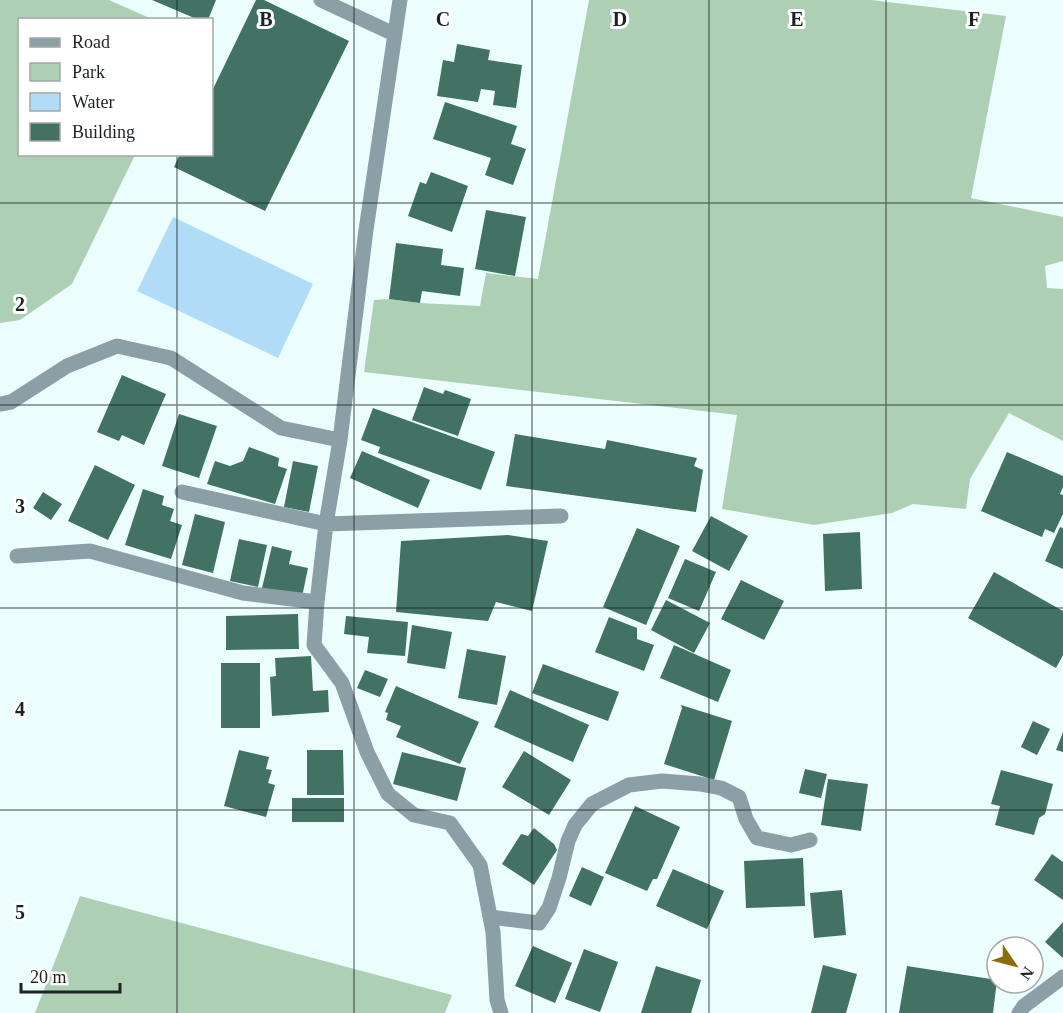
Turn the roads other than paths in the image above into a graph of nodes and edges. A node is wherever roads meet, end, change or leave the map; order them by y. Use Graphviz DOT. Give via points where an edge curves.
graph roads {
  1 [pos="321,0"];
  2 [pos="400,0"];
  3 [pos="394,34"];
  4 [pos="0,404"];
  5 [pos="340,440"];
  6 [pos="182,492"];
  7 [pos="561,516"];
  8 [pos="326,524"];
  9 [pos="17,556"];
  10 [pos="317,602"];
  11 [pos="810,840"];
  12 [pos="490,917"];
  13 [pos="1063,977"];
  14 [pos="501,1013"];
  15 [pos="1019,1013"];
  1 -- 3 [label="street"];
  2 -- 3 [label="street"];
  3 -- 5 [label="street"];
  4 -- 5 [label="street" via="11,402 67,366 117,346 171,358 281,428"];
  5 -- 8 [label="street"];
  6 -- 8 [label="street"];
  7 -- 8 [label="street"];
  8 -- 10 [label="street"];
  9 -- 10 [label="street" via="90,551 243,593"];
  10 -- 12 [label="street" via="314,645 342,682 367,752 388,794 414,815 450,823 480,865"];
  11 -- 12 [label="street" via="791,845 758,838 739,797 721,788 662,781 629,785 592,804 575,825 549,908 539,923"];
  12 -- 14 [label="street"];
  13 -- 15 [label="street"];
}
